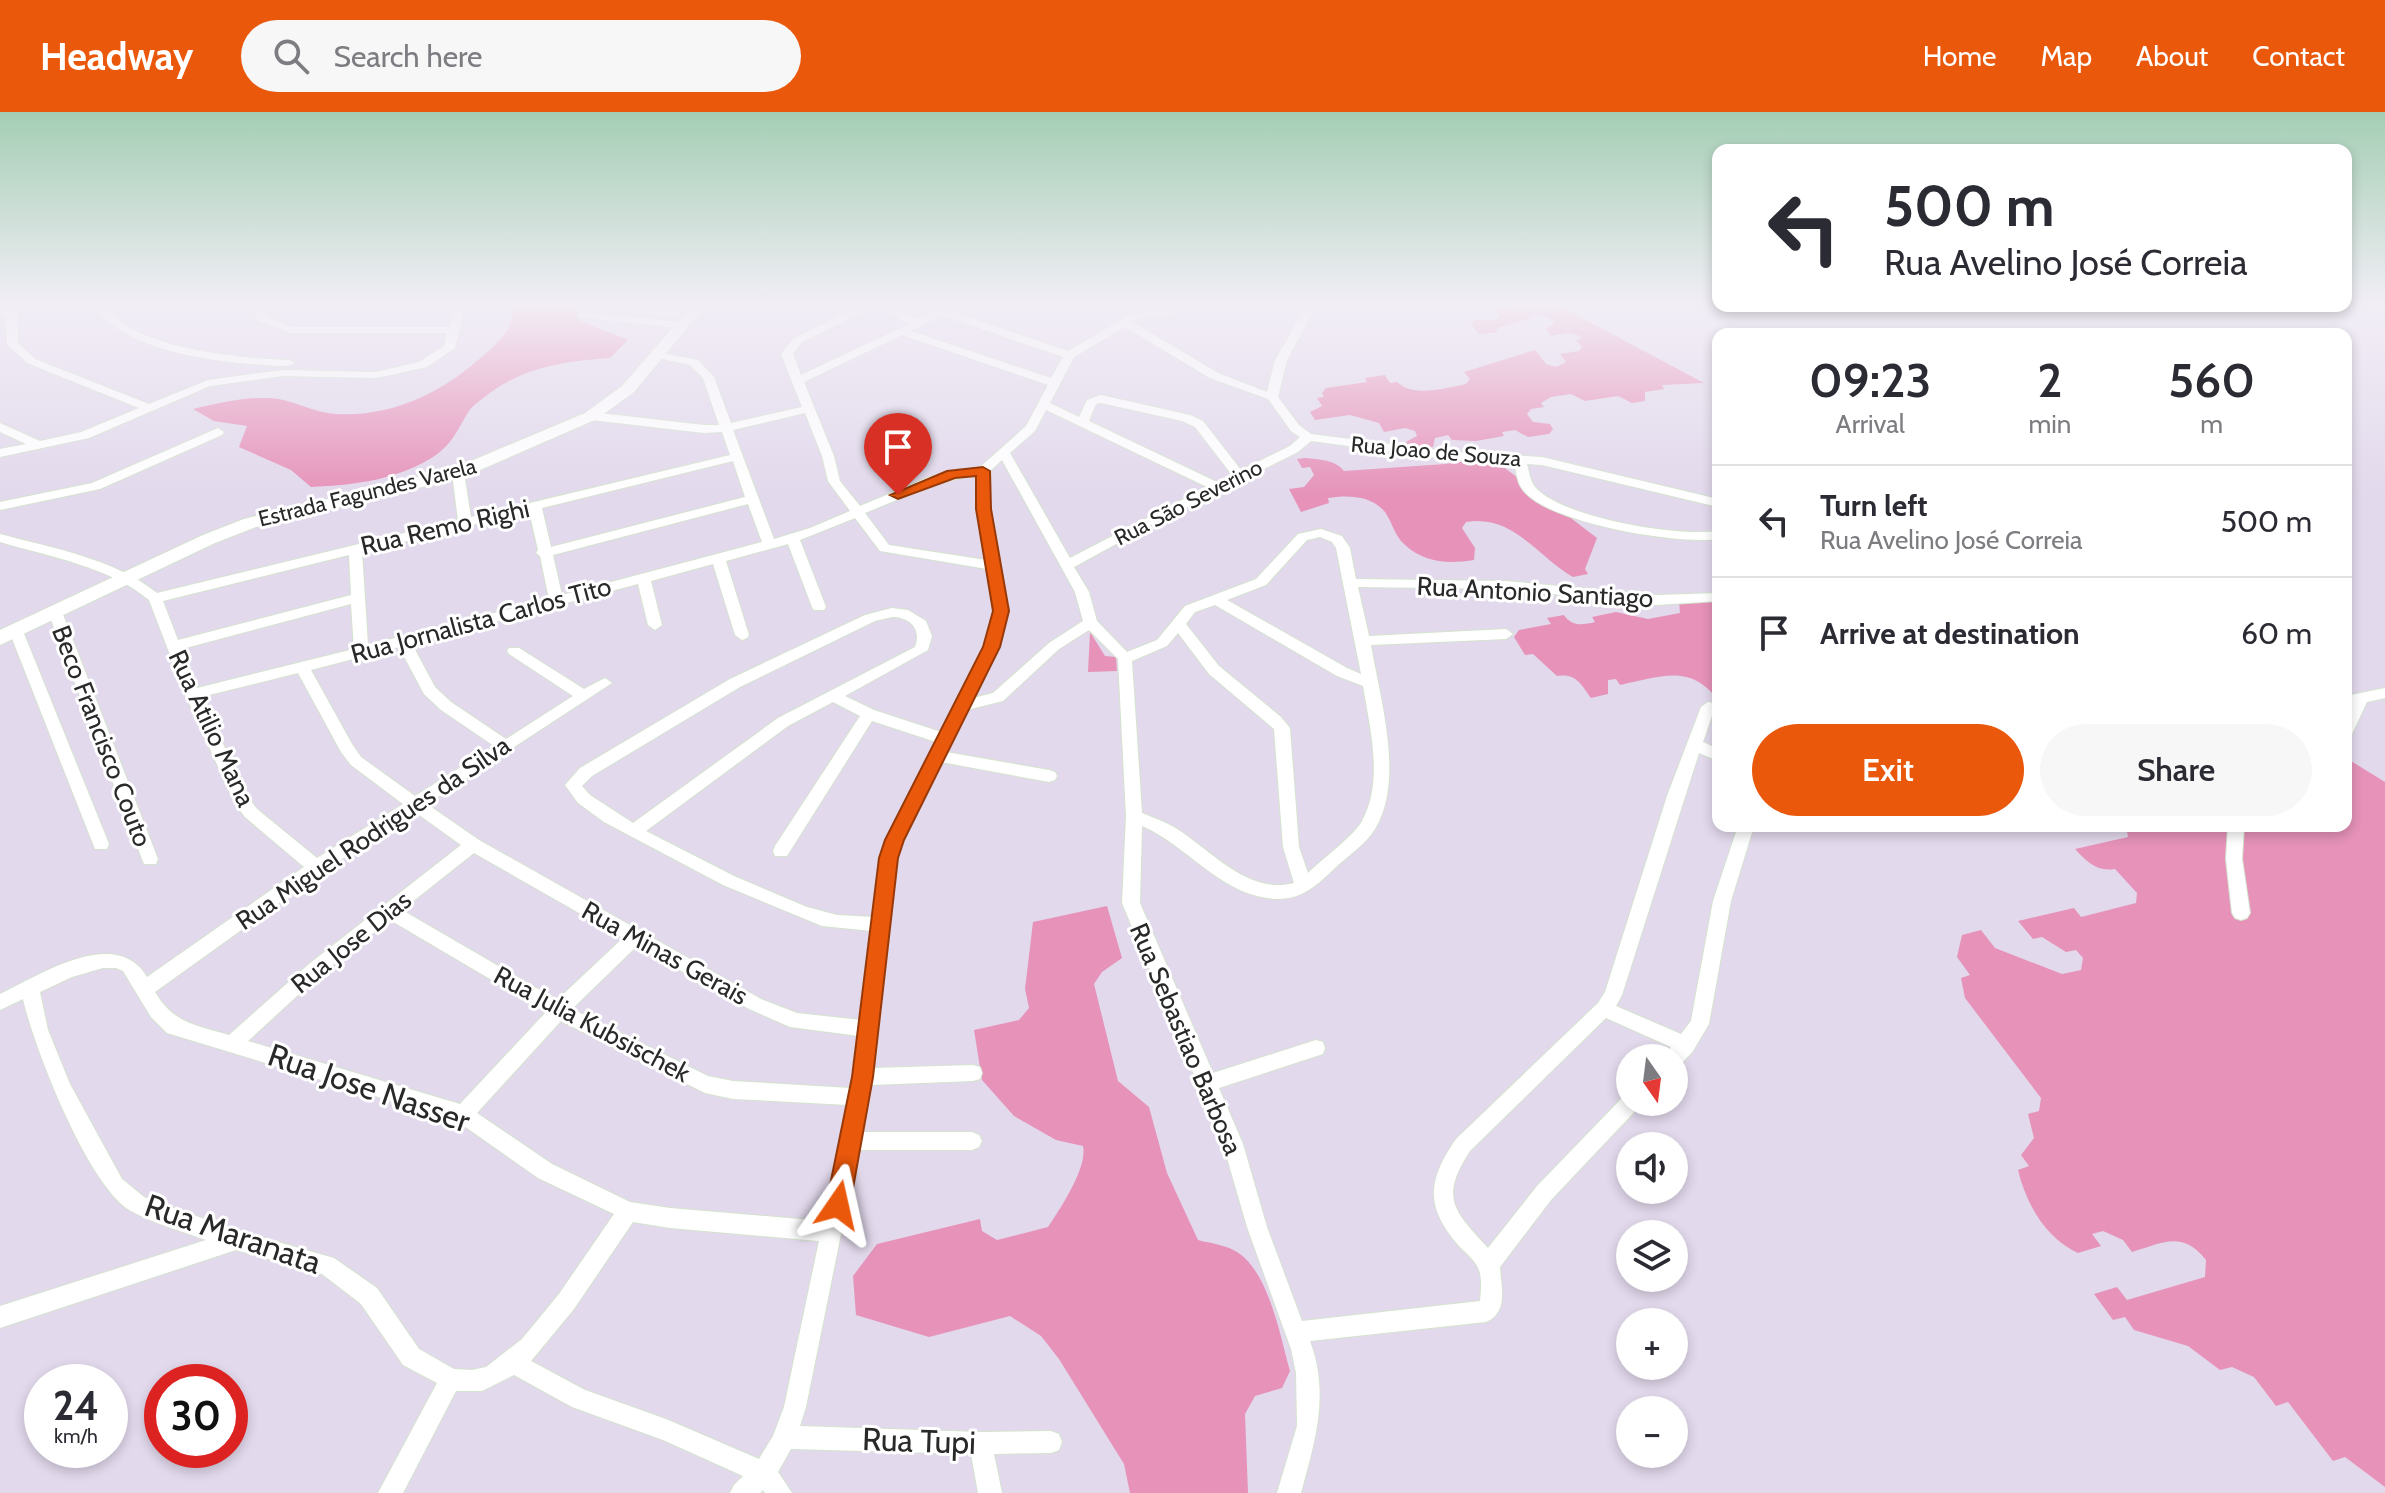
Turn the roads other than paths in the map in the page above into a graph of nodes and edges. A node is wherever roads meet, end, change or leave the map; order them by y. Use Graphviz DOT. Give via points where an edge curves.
graph roads {
  1 [pos="47,367"];
  2 [pos="356,367"];
  3 [pos="411,367"];
  4 [pos="646,367"];
  5 [pos="701,367"];
  6 [pos="791,367"];
  7 [pos="825,367"];
  8 [pos="1009,367"];
  9 [pos="1062,367"];
  10 [pos="1198,367"];
  11 [pos="1279,367"];
  12 [pos="394,369"];
  13 [pos="797,381"];
  14 [pos="1054,383"];
  15 [pos="1272,397"];
  16 [pos="1045,405"];
  17 [pos="147,407"];
  18 [pos="808,409"];
  19 [pos="591,416"];
  20 [pos="1083,421"];
  21 [pos="0,427"];
  22 [pos="727,428"];
  23 [pos="218,432"];
  24 [pos="1308,437"];
  25 [pos="39,445"];
  26 [pos="0,453"];
  27 [pos="1004,453"];
  28 [pos="736,457"];
  29 [pos="1519,459"];
  30 [pos="983,471"];
  31 [pos="458,473"];
  32 [pos="1238,475"];
  33 [pos="1216,486"];
  34 [pos="752,499"];
  35 [pos="1712,501"];
  36 [pos="0,506"];
  37 [pos="535,507"];
  38 [pos="856,513"];
  39 [pos="465,523"];
  40 [pos="1712,535"];
  41 [pos="0,538"];
  42 [pos="793,538"];
  43 [pos="769,544"];
  44 [pos="355,548"];
  45 [pos="543,553"];
  46 [pos="718,557"];
  47 [pos="1067,565"];
  48 [pos="995,566"];
  49 [pos="643,577"];
  50 [pos="126,578"];
  51 [pos="1352,583"];
  52 [pos="1712,597"];
  53 [pos="155,598"];
  54 [pos="356,598"];
  55 [pos="556,599"];
  56 [pos="1215,599"];
  57 [pos="819,607"];
  58 [pos="55,612"];
  59 [pos="1090,623"];
  60 [pos="655,625"];
  61 [pos="1179,625"];
  62 [pos="8,634"];
  63 [pos="1506,634"];
  64 [pos="742,635"];
  65 [pos="403,640"];
  66 [pos="1363,641"];
  67 [pos="173,646"];
  68 [pos="361,651"];
  69 [pos="514,651"];
  70 [pos="1125,658"];
  71 [pos="302,667"];
  72 [pos="605,683"];
  73 [pos="1371,683"];
  74 [pos="2385,693"];
  75 [pos="192,694"];
  76 [pos="583,696"];
  77 [pos="833,696"];
  78 [pos="2353,700"];
  79 [pos="964,705"];
  80 [pos="1708,707"];
  81 [pos="869,714"];
  82 [pos="945,739"];
  83 [pos="504,745"];
  84 [pos="1695,745"];
  85 [pos="1712,752"];
  86 [pos="937,756"];
  87 [pos="1049,776"];
  88 [pos="414,804"];
  89 [pos="1134,816"];
  90 [pos="634,831"];
  91 [pos="1744,832"];
  92 [pos="2236,832"];
  93 [pos="101,844"];
  94 [pos="473,845"];
  95 [pos="781,851"];
  96 [pos="150,859"];
  97 [pos="316,867"];
  98 [pos="1298,890"];
  99 [pos="388,910"];
  100 [pos="2241,913"];
  101 [pos="883,924"];
  102 [pos="635,937"];
  103 [pos="30,989"];
  104 [pos="145,989"];
  105 [pos="0,1002"];
  106 [pos="1604,1009"];
  107 [pos="559,1010"];
  108 [pos="869,1029"];
  109 [pos="233,1043"];
  110 [pos="1667,1044"];
  111 [pos="1685,1044"];
  112 [pos="1316,1048"];
  113 [pos="973,1073"];
  114 [pos="863,1077"];
  115 [pos="1209,1083"];
  116 [pos="857,1097"];
  117 [pos="463,1114"];
  118 [pos="1618,1116"];
  119 [pos="850,1141"];
  120 [pos="972,1141"];
  121 [pos="628,1211"];
  122 [pos="833,1232"];
  123 [pos="236,1240"];
  124 [pos="1489,1264"];
  125 [pos="0,1317"];
  126 [pos="1297,1332"];
  127 [pos="513,1363"];
  128 [pos="451,1379"];
  129 [pos="786,1437"];
  130 [pos="1051,1442"];
  131 [pos="980,1443"];
  132 [pos="765,1474"];
  133 [pos="390,1493"];
  134 [pos="742,1493"];
  135 [pos="780,1493"];
  136 [pos="990,1493"];
  137 [pos="1289,1493"];
  1 -- 17 [label="street"];
  2 -- 12 [label="street"];
  3 -- 12 [label="street"];
  4 -- 19 [label="street, Estrada Fagundes Varela" via="628,389"];
  5 -- 22 [label="street"];
  6 -- 13 [label="street"];
  7 -- 13 [label="street"];
  8 -- 14 [label="street"];
  9 -- 14 [label="street"];
  10 -- 15 [label="street" via="1232,386"];
  11 -- 15 [label="street"];
  12 -- 17 [label="street" via="367,376 238,377 193,387"];
  13 -- 18 [label="street"];
  14 -- 16 [label="street"];
  15 -- 24 [label="street"];
  16 -- 20 [label="street"];
  16 -- 27 [label="street" via="1031,428"];
  17 -- 25 [label="street" via="85,435"];
  18 -- 22 [label="street"];
  18 -- 38 [label="street" via="834,481"];
  19 -- 22 [label="street"];
  19 -- 31 [label="street, Estrada Fagundes Varela"];
  20 -- 32 [label="street" via="1091,402 1101,399 1186,418 1206,432"];
  20 -- 33 [label="street"];
  21 -- 25 [label="street"];
  22 -- 28 [label="street"];
  23 -- 36 [label="street" via="96,486"];
  24 -- 29 [label="street, Rua Joao de Souza"];
  24 -- 32 [label="street, Rua São Severino"];
  25 -- 26 [label="street"];
  27 -- 30 [label="street"];
  27 -- 47 [label="street"];
  28 -- 34 [label="street"];
  28 -- 37 [label="street, Rua Remo Righi"];
  29 -- 35 [label="street, Rua Joao de Souza" via="1586,469"];
  29 -- 40 [label="street" via="1527,487 1558,508 1685,537"];
  30 -- 38 [label="street, Rua Jornalista Carlos Tito" via="952,474"];
  30 -- 48 [label="street"];
  31 -- 39 [label="street"];
  31 -- 50 [label="street, Estrada Fagundes Varela" via="275,515"];
  32 -- 33 [label="street, Rua São Severino"];
  33 -- 47 [label="street, Rua São Severino"];
  34 -- 43 [label="street"];
  34 -- 45 [label="street"];
  37 -- 39 [label="street, Rua Remo Righi"];
  37 -- 45 [label="street"];
  38 -- 42 [label="street, Rua Jornalista Carlos Tito"];
  38 -- 48 [label="street" via="889,550"];
  39 -- 44 [label="street, Rua Remo Righi"];
  41 -- 50 [label="street"];
  42 -- 43 [label="street, Rua Jornalista Carlos Tito"];
  42 -- 57 [label="street"];
  43 -- 46 [label="street, Rua Jornalista Carlos Tito"];
  44 -- 53 [label="street, Rua Remo Righi"];
  44 -- 54 [label="street"];
  45 -- 55 [label="street"];
  46 -- 49 [label="street, Rua Jornalista Carlos Tito"];
  46 -- 64 [label="street"];
  47 -- 59 [label="street"];
  48 -- 79 [label="street" via="1000,622"];
  49 -- 55 [label="street, Rua Jornalista Carlos Tito"];
  49 -- 60 [label="street"];
  50 -- 53 [label="street"];
  50 -- 58 [label="street, Estrada Fagundes Varela"];
  51 -- 52 [label="street, Rua Antonio Santiago" via="1506,585 1657,600"];
  51 -- 56 [label="street" via="1337,539 1310,534 1261,582"];
  51 -- 66 [label="street"];
  53 -- 67 [label="street, Rua Atilio Mana"];
  54 -- 67 [label="street"];
  54 -- 68 [label="street"];
  55 -- 65 [label="street, Rua Jornalista Carlos Tito"];
  56 -- 61 [label="street" via="1190,609"];
  56 -- 73 [label="street" via="1342,672"];
  58 -- 62 [label="street, Estrada Fagundes Varela"];
  58 -- 96 [label="street, Beco Francisco Couto"];
  59 -- 70 [label="street"];
  59 -- 79 [label="street" via="1054,646 998,697"];
  61 -- 70 [label="street" via="1162,643"];
  61 -- 98 [label="street" via="1214,670 1282,728"];
  62 -- 93 [label="street"];
  63 -- 66 [label="street"];
  65 -- 68 [label="street, Rua Jornalista Carlos Tito"];
  65 -- 83 [label="street" via="429,690"];
  66 -- 73 [label="street"];
  67 -- 75 [label="street, Rua Atilio Mana"];
  68 -- 71 [label="street, Rua Jornalista Carlos Tito"];
  69 -- 76 [label="street"];
  70 -- 89 [label="street, Rua Sebastiao Barbosa"];
  71 -- 75 [label="street, Rua Jornalista Carlos Tito"];
  71 -- 88 [label="street, Rua Minas Gerais" via="356,761"];
  72 -- 76 [label="street, Rua Miguel Rodrigues da Silva"];
  73 -- 98 [label="street" via="1382,791 1375,814 1349,847"];
  74 -- 78 [label="street"];
  75 -- 97 [label="street, Rua Atilio Mana" via="241,800"];
  76 -- 83 [label="street, Rua Miguel Rodrigues da Silva"];
  77 -- 81 [label="street"];
  77 -- 90 [label="street" via="783,722"];
  77 -- 90 [label="street" via="921,650 927,635 921,624 906,614 886,613 735,683 586,772 573,785 583,799"];
  79 -- 82 [label="street"];
  80 -- 84 [label="street"];
  81 -- 82 [label="street"];
  81 -- 95 [label="street"];
  82 -- 86 [label="street"];
  83 -- 88 [label="street, Rua Miguel Rodrigues da Silva"];
  84 -- 85 [label="street"];
  84 -- 106 [label="street" via="1619,980"];
  86 -- 87 [label="street"];
  86 -- 101 [label="street" via="894,840"];
  88 -- 94 [label="street, Rua Minas Gerais"];
  88 -- 97 [label="street, Rua Miguel Rodrigues da Silva"];
  89 -- 98 [label="street" via="1166,830 1231,877 1268,892"];
  89 -- 115 [label="street, Rua Sebastiao Barbosa" via="1135,918"];
  90 -- 101 [label="street" via="753,894 807,915"];
  91 -- 111 [label="street" via="1722,901 1700,1024"];
  92 -- 100 [label="street"];
  94 -- 99 [label="street, Rua Jose Dias"];
  94 -- 102 [label="street, Rua Minas Gerais"];
  97 -- 104 [label="street, Rua Miguel Rodrigues da Silva"];
  99 -- 107 [label="street, Rua Julia Kubsischek"];
  99 -- 109 [label="street, Rua Jose Dias"];
  101 -- 108 [label="street"];
  102 -- 107 [label="street"];
  102 -- 108 [label="street, Rua Minas Gerais" via="796,1021"];
  103 -- 104 [label="street, Rua Jose Nasser" via="107,959 129,966"];
  103 -- 105 [label="street, Rua Jose Nasser"];
  103 -- 123 [label="street, Rua Maranata" via="39,1030 62,1088 115,1186 137,1204"];
  104 -- 109 [label="street, Rua Jose Nasser" via="174,1027"];
  106 -- 110 [label="street"];
  106 -- 124 [label="street" via="1450,1162 1442,1180 1442,1204 1447,1217"];
  107 -- 116 [label="street, Rua Julia Kubsischek" via="705,1084"];
  107 -- 117 [label="street"];
  108 -- 114 [label="street"];
  109 -- 117 [label="street, Rua Jose Nasser"];
  112 -- 115 [label="street"];
  113 -- 114 [label="street"];
  114 -- 116 [label="street"];
  115 -- 126 [label="street, Rua Sebastiao Barbosa"];
  116 -- 119 [label="street"];
  117 -- 121 [label="street, Rua Jose Nasser" via="545,1171"];
  118 -- 124 [label="street" via="1544,1193"];
  119 -- 120 [label="street"];
  119 -- 122 [label="street"];
  121 -- 122 [label="street, Rua Jose Nasser"];
  121 -- 127 [label="street"];
  122 -- 129 [label="street"];
  123 -- 125 [label="street"];
  123 -- 128 [label="street, Rua Maranata" via="327,1265 369,1296 411,1357"];
  124 -- 126 [label="street" via="1492,1303 1486,1311"];
  126 -- 137 [label="street, Rua Sebastiao Barbosa" via="1307,1373 1308,1426"];
  127 -- 128 [label="street" via="481,1380"];
  127 -- 132 [label="street" via="580,1399"];
  128 -- 133 [label="street"];
  129 -- 131 [label="street, Rua Tupi"];
  129 -- 132 [label="street"];
  130 -- 131 [label="street, Rua Tupi"];
  131 -- 136 [label="street"];
  132 -- 134 [label="street"];
  132 -- 135 [label="street"];
}
